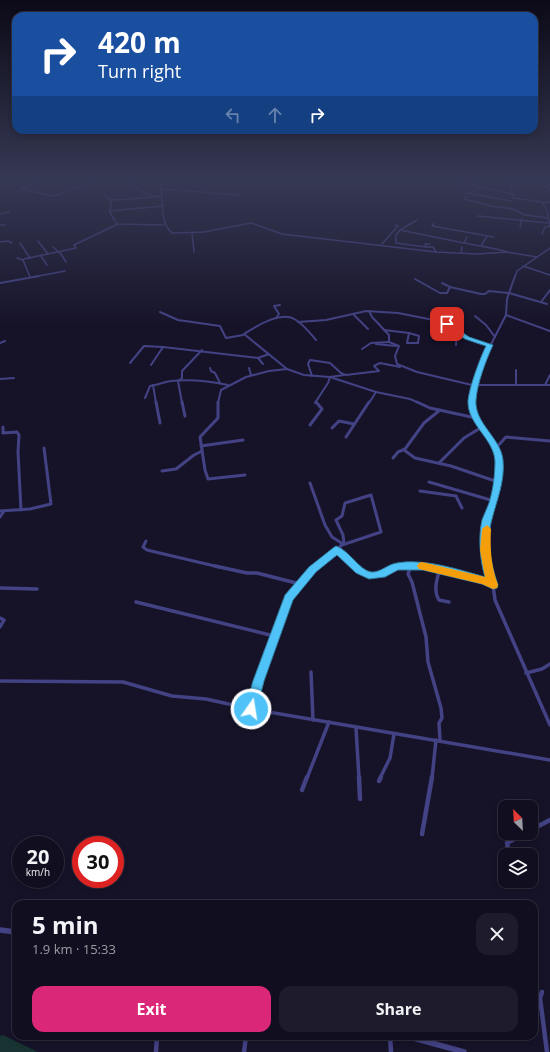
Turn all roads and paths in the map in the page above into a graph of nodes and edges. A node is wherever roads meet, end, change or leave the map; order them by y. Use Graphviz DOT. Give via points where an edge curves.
graph roads {
  1 [pos="109,228"];
  2 [pos="166,228"];
  3 [pos="221,228"];
  4 [pos="264,228"];
  5 [pos="396,228"];
  6 [pos="403,228"];
  7 [pos="444,228"];
  8 [pos="545,228"];
  9 [pos="400,230"];
  10 [pos="192,233"];
  11 [pos="542,234"];
  12 [pos="487,236"];
  13 [pos="467,237"];
  14 [pos="494,238"];
  15 [pos="0,242"];
  16 [pos="38,242"];
  17 [pos="12,243"];
  18 [pos="20,243"];
  19 [pos="464,243"];
  20 [pos="382,244"];
  21 [pos="430,244"];
  22 [pos="462,246"];
  23 [pos="481,246"];
  24 [pos="53,247"];
  25 [pos="426,247"];
  26 [pos="550,248"];
  27 [pos="58,252"];
  28 [pos="194,252"];
  29 [pos="436,252"];
  30 [pos="507,252"];
  31 [pos="461,253"];
  32 [pos="48,254"];
  33 [pos="41,256"];
  34 [pos="537,257"];
  35 [pos="17,258"];
  36 [pos="30,258"];
  37 [pos="23,260"];
  38 [pos="66,262"];
  39 [pos="47,265"];
  40 [pos="523,266"];
  41 [pos="65,271"];
  42 [pos="550,275"];
  43 [pos="30,277"];
  44 [pos="415,279"];
  45 [pos="0,283"];
  46 [pos="442,283"];
  47 [pos="450,287"];
  48 [pos="550,290"];
  49 [pos="508,293"];
  50 [pos="541,302"];
  51 [pos="547,304"];
  52 [pos="280,305"];
  53 [pos="374,307"];
  54 [pos="369,311"];
  55 [pos="376,311"];
  56 [pos="160,312"];
  57 [pos="353,314"];
  58 [pos="506,315"];
  59 [pos="475,316"];
  60 [pos="275,319"];
  61 [pos="298,322"];
  62 [pos="446,324"];
  63 [pos="368,329"];
  64 [pos="384,330"];
  65 [pos="550,331"];
  66 [pos="437,332"];
  67 [pos="457,332"];
  68 [pos="409,333"];
  69 [pos="244,335"];
  70 [pos="495,337"];
  71 [pos="316,340"];
  72 [pos="5,341"];
  73 [pos="389,342"];
  74 [pos="0,343"];
  75 [pos="379,343"];
  76 [pos="375,344"];
  77 [pos="456,345"];
  78 [pos="490,345"];
  79 [pos="367,346"];
  80 [pos="399,346"];
  81 [pos="162,347"];
  82 [pos="362,349"];
  83 [pos="202,350"];
  84 [pos="269,354"];
  85 [pos="258,358"];
  86 [pos="130,363"];
  87 [pos="263,364"];
  88 [pos="151,365"];
  89 [pos="397,365"];
  90 [pos="210,368"];
  91 [pos="249,368"];
  92 [pos="284,368"];
  93 [pos="516,370"];
  94 [pos="251,375"];
  95 [pos="346,375"];
  96 [pos="550,375"];
  97 [pos="312,376"];
  98 [pos="330,377"];
  99 [pos="14,378"];
  100 [pos="0,379"];
  101 [pos="179,380"];
  102 [pos="220,383"];
  103 [pos="516,384"];
  104 [pos="153,385"];
  105 [pos="228,385"];
  106 [pos="476,385"];
  107 [pos="544,385"];
  108 [pos="550,385"];
  109 [pos="376,392"];
  110 [pos="145,398"];
  111 [pos="440,410"];
  112 [pos="185,416"];
  113 [pos="476,418"];
  114 [pos="160,423"];
  115 [pos="354,424"];
  116 [pos="310,425"];
  117 [pos="3,427"];
  118 [pos="482,427"];
  119 [pos="332,428"];
  120 [pos="346,436"];
  121 [pos="242,440"];
  122 [pos="550,441"];
  123 [pos="201,446"];
  124 [pos="44,448"];
  125 [pos="495,449"];
  126 [pos="404,450"];
  127 [pos="202,451"];
  128 [pos="393,458"];
  129 [pos="439,463"];
  130 [pos="162,471"];
  131 [pos="245,474"];
  132 [pos="429,482"];
  133 [pos="498,482"];
  134 [pos="310,483"];
  135 [pos="420,491"];
  136 [pos="494,502"];
  137 [pos="462,508"];
  138 [pos="21,510"];
  139 [pos="0,511"];
  140 [pos="4,511"];
  141 [pos="0,516"];
  142 [pos="146,541"];
  143 [pos="342,544"];
  144 [pos="336,550"];
  145 [pos="411,566"];
  146 [pos="440,569"];
  147 [pos="300,584"];
  148 [pos="493,585"];
  149 [pos="0,588"];
  150 [pos="37,589"];
  151 [pos="136,602"];
  152 [pos="449,602"];
  153 [pos="0,618"];
  154 [pos="0,627"];
  155 [pos="274,636"];
  156 [pos="550,664"];
  157 [pos="311,672"];
  158 [pos="526,673"];
  159 [pos="0,681"];
  160 [pos="251,709"];
  161 [pos="313,720"];
  162 [pos="329,722"];
  163 [pos="550,725"];
  164 [pos="356,728"];
  165 [pos="394,734"];
  166 [pos="438,740"];
  167 [pos="550,760"];
  168 [pos="379,781"];
  169 [pos="302,790"];
  170 [pos="360,799"];
  171 [pos="550,820"];
  172 [pos="538,826"];
  173 [pos="422,834"];
  174 [pos="513,840"];
  175 [pos="508,848"];
  176 [pos="0,930"];
  177 [pos="12,932"];
  178 [pos="542,992"];
  179 [pos="157,1040"];
  180 [pos="246,1040"];
  181 [pos="390,1040"];
  182 [pos="420,1040"];
  183 [pos="156,1052"];
  184 [pos="244,1052"];
  185 [pos="391,1052"];
  186 [pos="464,1052"];
  187 [pos="547,1052"];
  1 -- 27 [label="street" via="74,245 77,248"];
  2 -- 10 [label="street" via="170,233"];
  3 -- 10 [label="street"];
  4 -- 20 [label="street" via="279,234"];
  5 -- 20 [label="street"];
  6 -- 9 [label="street"];
  7 -- 12 [label="street"];
  8 -- 11 [label="street"];
  9 -- 19 [label="street"];
  9 -- 25 [label="street" via="396,236 396,243"];
  10 -- 28 [label="street"];
  12 -- 14 [label="street"];
  12 -- 23 [label="street"];
  13 -- 19 [label="street"];
  15 -- 17 [label="street"];
  16 -- 32 [label="street"];
  18 -- 36 [label="street"];
  19 -- 23 [label="street"];
  20 -- 29 [label="street"];
  21 -- 25 [label="street" via="425,244"];
  22 -- 31 [label="street"];
  23 -- 30 [label="street"];
  24 -- 27 [label="street"];
  25 -- 29 [label="street" via="434,247"];
  26 -- 34 [label="street"];
  27 -- 32 [label="street"];
  27 -- 38 [label="street"];
  29 -- 31 [label="street"];
  30 -- 31 [label="street"];
  30 -- 34 [label="street"];
  32 -- 33 [label="street"];
  33 -- 36 [label="street"];
  33 -- 39 [label="street"];
  34 -- 40 [label="street"];
  35 -- 37 [label="street"];
  36 -- 37 [label="street"];
  37 -- 43 [label="street"];
  40 -- 42 [label="street"];
  40 -- 49 [label="street" via="517,271"];
  41 -- 43 [label="street"];
  43 -- 45 [label="street"];
  44 -- 47 [label="street" via="440,293 447,293"];
  46 -- 47 [label="street"];
  47 -- 49 [label="street" via="481,294 489,291"];
  48 -- 50 [label="street"];
  49 -- 50 [label="street"];
  49 -- 58 [label="street"];
  50 -- 51 [label="street"];
  52 -- 60 [label="street" via="274,305 279,314"];
  53 -- 55 [label="street"];
  54 -- 55 [label="street"];
  54 -- 57 [label="street"];
  54 -- 64 [label="street"];
  55 -- 62 [label="street" via="406,314"];
  56 -- 69 [label="street" via="175,320 220,326 226,338"];
  57 -- 61 [label="street" via="326,320"];
  57 -- 63 [label="street"];
  58 -- 65 [label="street"];
  58 -- 70 [label="street"];
  59 -- 70 [label="street"];
  60 -- 61 [label="street" via="290,317"];
  60 -- 69 [label="street"];
  61 -- 71 [label="street"];
  62 -- 66 [label="street"];
  62 -- 67 [label="street"];
  64 -- 68 [label="street"];
  64 -- 73 [label="street" via="389,335"];
  67 -- 77 [label="street"];
  67 -- 78 [label="street" via="478,343"];
  68 -- 68 [label="street" via="407,343 418,343 419,336"];
  69 -- 84 [label="street"];
  70 -- 78 [label="street"];
  72 -- 74 [label="street"];
  73 -- 75 [label="street"];
  73 -- 80 [label="street"];
  75 -- 76 [label="street"];
  75 -- 79 [label="street" via="371,342"];
  76 -- 79 [label="street"];
  76 -- 80 [label="street"];
  78 -- 106 [label="street"];
  79 -- 82 [label="street"];
  80 -- 89 [label="street" via="395,356"];
  81 -- 83 [label="street"];
  81 -- 86 [label="street" via="144,346"];
  81 -- 88 [label="street"];
  83 -- 85 [label="street"];
  83 -- 101 [label="street" via="182,371 182,378"];
  84 -- 85 [label="street"];
  84 -- 92 [label="street"];
  85 -- 87 [label="street"];
  89 -- 95 [label="street" via="380,363 374,366 379,371"];
  89 -- 106 [label="street" via="442,379"];
  90 -- 102 [label="street"];
  91 -- 94 [label="street"];
  92 -- 94 [label="street"];
  92 -- 97 [label="street"];
  93 -- 103 [label="street"];
  94 -- 105 [label="street"];
  95 -- 97 [label="street" via="330,363 310,360 308,364"];
  95 -- 98 [label="street"];
  96 -- 107 [label="street"];
  97 -- 98 [label="street"];
  98 -- 109 [label="street"];
  98 -- 116 [label="street" via="315,403 322,410"];
  99 -- 100 [label="street"];
  101 -- 102 [label="street"];
  101 -- 104 [label="street"];
  101 -- 112 [label="street"];
  102 -- 105 [label="street"];
  103 -- 106 [label="street"];
  103 -- 107 [label="street"];
  104 -- 110 [label="street" via="148,389"];
  104 -- 114 [label="street"];
  105 -- 123 [label="street" via="218,394 218,418 200,436"];
  106 -- 113 [label="street" via="472,401"];
  107 -- 108 [label="street"];
  109 -- 111 [label="street"];
  109 -- 115 [label="street"];
  111 -- 113 [label="street"];
  111 -- 126 [label="street" via="424,423"];
  113 -- 118 [label="street"];
  115 -- 119 [label="street" via="339,420"];
  115 -- 120 [label="street"];
  117 -- 138 [label="street" via="3,433 17,432 19,435"];
  118 -- 125 [label="street"];
  118 -- 129 [label="street" via="464,438"];
  121 -- 123 [label="street"];
  122 -- 125 [label="street" via="506,437"];
  123 -- 127 [label="street"];
  124 -- 138 [label="street" via="52,502 47,506"];
  125 -- 133 [label="street" via="499,460"];
  126 -- 128 [label="street"];
  126 -- 129 [label="street" via="415,458"];
  127 -- 130 [label="street" via="176,469"];
  127 -- 131 [label="street" via="208,479"];
  129 -- 133 [label="street"];
  132 -- 136 [label="street"];
  133 -- 136 [label="street"];
  134 -- 143 [label="street" via="325,525 332,537"];
  135 -- 137 [label="street" via="456,496"];
  136 -- 148 [label="street" via="487,520 485,550"];
  138 -- 140 [label="street"];
  139 -- 140 [label="street"];
  140 -- 141 [label="street"];
  142 -- 147 [label="street" via="144,547 147,550"];
  143 -- 143 [label="street" via="381,532 371,495 345,504 342,516 336,520 343,535"];
  143 -- 144 [label="street"];
  144 -- 145 [label="street" via="369,576 381,574 397,566"];
  144 -- 147 [label="street" via="312,569"];
  145 -- 146 [label="street"];
  145 -- 166 [label="street" via="408,574 426,637 428,662 441,708"];
  146 -- 148 [label="street"];
  146 -- 152 [label="street" via="436,582 437,597"];
  147 -- 155 [label="street" via="289,598"];
  148 -- 158 [label="street" via="495,600"];
  149 -- 150 [label="street"];
  151 -- 155 [label="street"];
  153 -- 154 [label="street" via="4,620"];
  155 -- 160 [label="street"];
  156 -- 158 [label="street"];
  157 -- 161 [label="street"];
  158 -- 163 [label="street"];
  159 -- 160 [label="street" via="123,682 172,696 206,699"];
  160 -- 161 [label="street"];
  161 -- 162 [label="street"];
  162 -- 164 [label="street"];
  162 -- 169 [label="street"];
  164 -- 165 [label="street"];
  164 -- 170 [label="street"];
  165 -- 166 [label="street"];
  165 -- 168 [label="street" via="390,758"];
  166 -- 167 [label="street"];
  166 -- 173 [label="street"];
  171 -- 172 [label="street"];
  174 -- 175 [label="street" via="507,843"];
  176 -- 177 [label="street"];
  178 -- 187 [label="street" via="540,998"];
  179 -- 183 [label="street"];
  180 -- 184 [label="street"];
  181 -- 185 [label="street"];
  182 -- 186 [label="street"];
}
